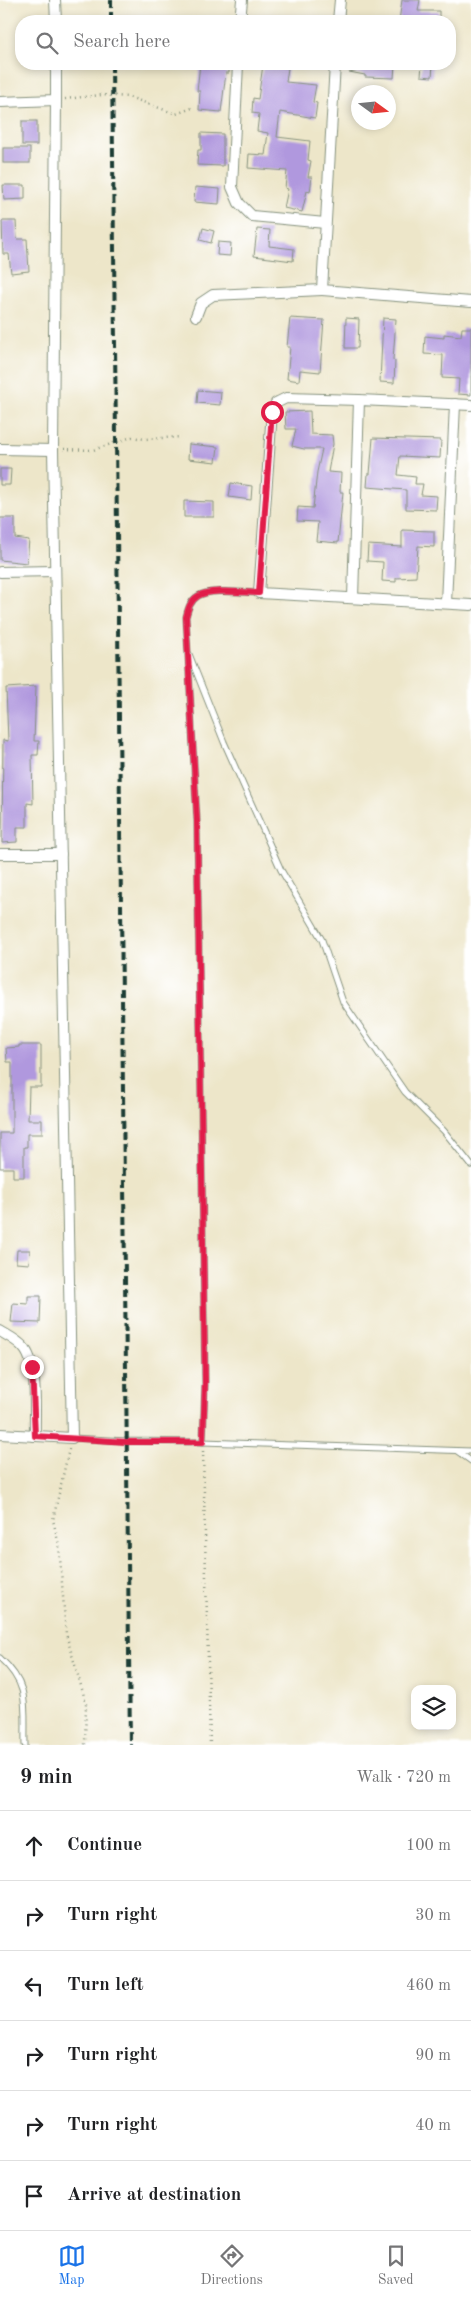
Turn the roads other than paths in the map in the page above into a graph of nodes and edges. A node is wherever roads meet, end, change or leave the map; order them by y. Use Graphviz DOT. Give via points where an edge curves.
graph roads {
  1 [pos="55,0"];
  2 [pos="242,0"];
  3 [pos="340,0"];
  4 [pos="56,15"];
  5 [pos="241,15"];
  6 [pos="339,15"];
  7 [pos="56,70"];
  8 [pos="238,70"];
  9 [pos="335,70"];
  10 [pos="56,100"];
  11 [pos="0,102"];
  12 [pos="325,223"];
  13 [pos="322,290"];
  14 [pos="471,302"];
  15 [pos="196,316"];
  16 [pos="359,400"];
  17 [pos="455,404"];
  18 [pos="471,405"];
  19 [pos="0,449"];
  20 [pos="53,450"];
  21 [pos="55,571"];
  22 [pos="0,572"];
  23 [pos="259,593"];
  24 [pos="353,598"];
  25 [pos="446,603"];
  26 [pos="471,605"];
  27 [pos="187,649"];
  28 [pos="0,854"];
  29 [pos="61,854"];
  30 [pos="471,1164"];
  31 [pos="0,1332"];
  32 [pos="0,1434"];
  33 [pos="35,1436"];
  34 [pos="72,1438"];
  35 [pos="203,1442"];
  36 [pos="456,1450"];
  37 [pos="471,1451"];
  38 [pos="471,1461"];
  39 [pos="0,1658"];
  40 [pos="25,1745"];
  1 -- 4 [label="street"];
  2 -- 5 [label="street"];
  3 -- 6 [label="street"];
  7 -- 10 [label="street"];
  8 -- 12 [label="street" via="232,187 239,203 252,216"];
  9 -- 12 [label="street"];
  10 -- 11 [label="street"];
  10 -- 20 [label="street"];
  12 -- 13 [label="street"];
  13 -- 14 [label="street"];
  13 -- 15 [label="street" via="213,296 201,303"];
  16 -- 17 [label="street"];
  16 -- 23 [label="street" via="286,398 276,403 272,412"];
  16 -- 24 [label="street"];
  17 -- 18 [label="street"];
  17 -- 25 [label="street"];
  19 -- 20 [label="street"];
  20 -- 21 [label="street"];
  21 -- 22 [label="street"];
  21 -- 29 [label="street"];
  23 -- 24 [label="street"];
  23 -- 27 [label="lane" via="217,592 198,596 189,605 186,617"];
  24 -- 25 [label="street"];
  25 -- 26 [label="street"];
  27 -- 30 [label="lane" via="281,870 322,940 343,1002 405,1092"];
  27 -- 35 [label="lane" via="197,821 205,1383"];
  28 -- 29 [label="street"];
  29 -- 34 [label="street"];
  31 -- 33 [label="street" via="23,1346 30,1356"];
  32 -- 33 [label="street"];
  33 -- 34 [label="street"];
  34 -- 35 [label="lane"];
  35 -- 36 [label="lane"];
  36 -- 37 [label="lane"];
  36 -- 38 [label="lane"];
  39 -- 40 [label="lane" via="15,1674 23,1691"];
}
